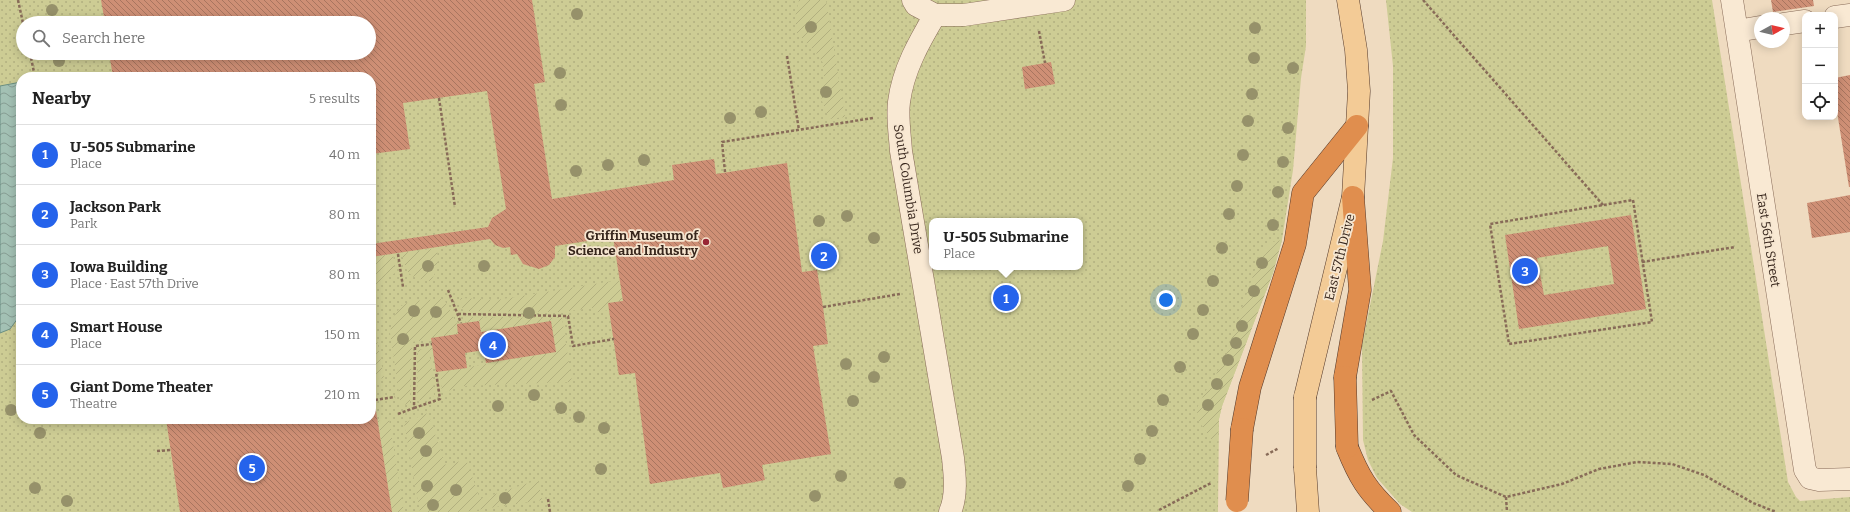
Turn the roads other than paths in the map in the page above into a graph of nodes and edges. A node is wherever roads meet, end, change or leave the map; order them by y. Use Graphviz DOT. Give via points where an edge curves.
graph roads {
  1 [pos="913,0"];
  2 [pos="1064,0"];
  3 [pos="1348,0"];
  4 [pos="1732,0"];
  5 [pos="935,15"];
  6 [pos="1850,15"];
  7 [pos="1838,17"];
  8 [pos="1802,21"];
  9 [pos="1790,23"];
  10 [pos="1754,29"];
  11 [pos="1737,31"];
  12 [pos="1358,126"];
  13 [pos="1353,197"];
  14 [pos="1850,479"];
  15 [pos="1236,506"];
  16 [pos="950,512"];
  17 [pos="1308,512"];
  18 [pos="1390,512"];
  1 -- 5 [label="street" via="916,5"];
  2 -- 5 [label="street" via="964,15"];
  3 -- 12 [label="main road, East 57th Drive" via="1356,50"];
  4 -- 11 [label="street, East 56th Street"];
  5 -- 16 [label="street, South Columbia Drive" via="908,65 899,103 898,121 954,458 955,482"];
  6 -- 7 [label="street"];
  8 -- 9 [label="street"];
  10 -- 11 [label="street"];
  11 -- 14 [label="street, East 56th Street" via="1805,470 1810,478 1819,480"];
  12 -- 13 [label="main road, East 57th Drive"];
  12 -- 15 [label="highway, bridge" via="1303,193 1295,244 1250,387 1242,429"];
  13 -- 17 [label="main road, East 57th Drive, bridge" via="1304,397"];
  13 -- 18 [label="highway, bridge" via="1360,290 1345,377 1347,447 1371,494"];
}
